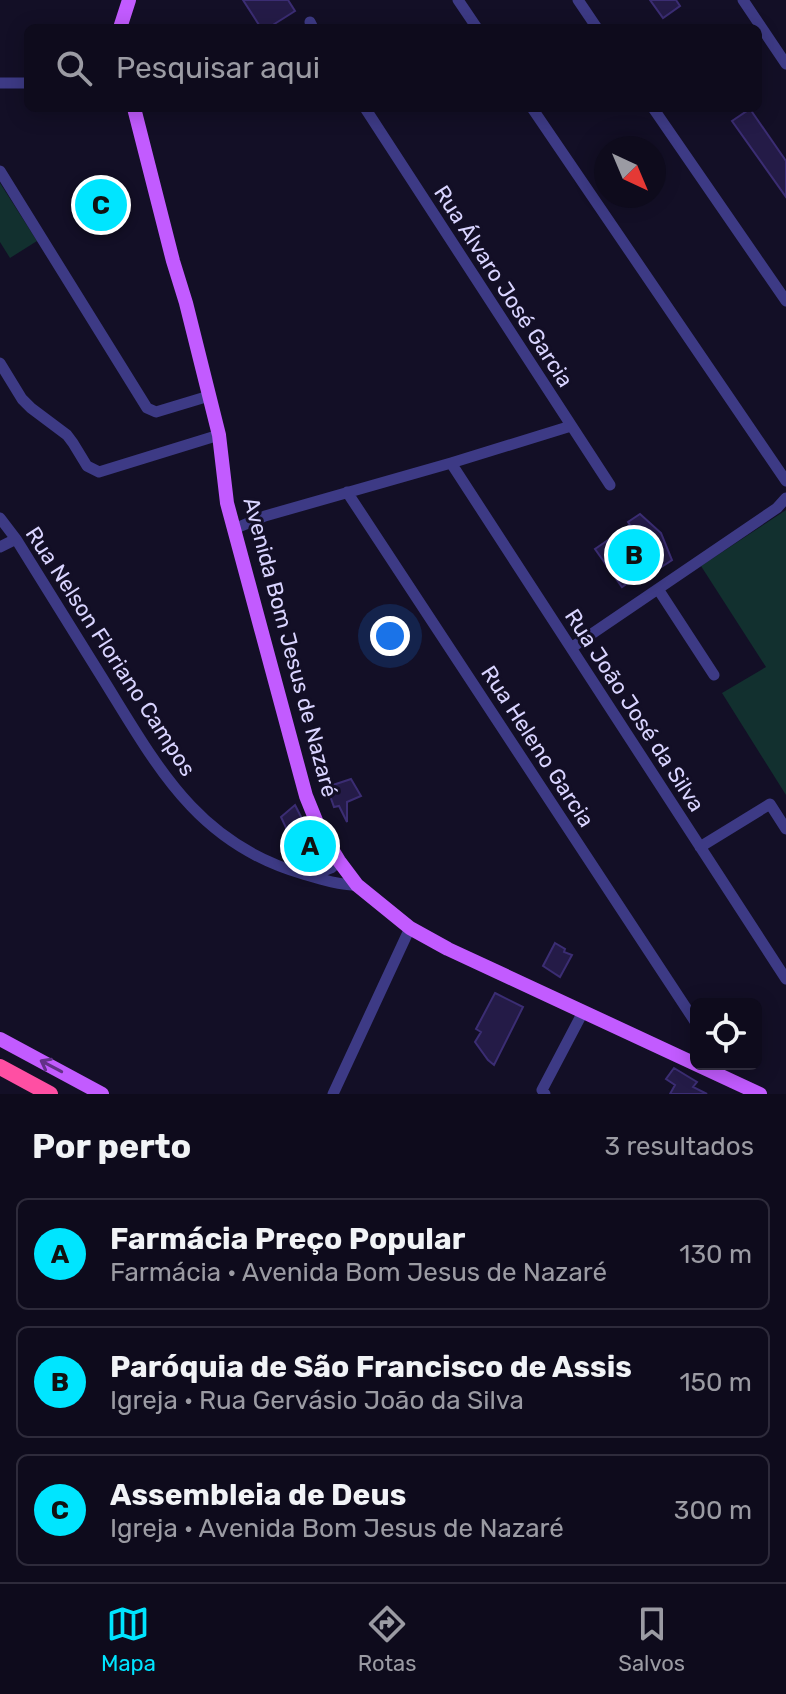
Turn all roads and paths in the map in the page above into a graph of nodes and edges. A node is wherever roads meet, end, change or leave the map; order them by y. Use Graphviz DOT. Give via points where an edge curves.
graph roads {
  1 [pos="129,0"];
  2 [pos="458,0"];
  3 [pos="578,0"];
  4 [pos="743,0"];
  5 [pos="121,24"];
  6 [pos="474,24"];
  7 [pos="594,24"];
  8 [pos="759,24"];
  9 [pos="762,28"];
  10 [pos="786,64"];
  11 [pos="0,83"];
  12 [pos="24,83"];
  13 [pos="135,112"];
  14 [pos="368,112"];
  15 [pos="535,112"];
  16 [pos="656,112"];
  17 [pos="0,171"];
  18 [pos="786,301"];
  19 [pos="0,363"];
  20 [pos="209,396"];
  21 [pos="571,426"];
  22 [pos="219,435"];
  23 [pos="451,463"];
  24 [pos="786,481"];
  25 [pos="610,485"];
  26 [pos="347,492"];
  27 [pos="786,498"];
  28 [pos="0,518"];
  29 [pos="234,529"];
  30 [pos="16,539"];
  31 [pos="0,547"];
  32 [pos="658,589"];
  33 [pos="571,648"];
  34 [pos="714,675"];
  35 [pos="786,829"];
  36 [pos="700,847"];
  37 [pos="339,861"];
  38 [pos="310,876"];
  39 [pos="357,885"];
  40 [pos="410,928"];
  41 [pos="786,979"];
  42 [pos="583,1012"];
  43 [pos="690,1014"];
  44 [pos="0,1039"];
  45 [pos="0,1067"];
  46 [pos="723,1071"];
  47 [pos="756,1093"];
  48 [pos="50,1094"];
  49 [pos="102,1094"];
  50 [pos="333,1094"];
  51 [pos="545,1094"];
  1 -- 5 [label="main road"];
  2 -- 6 [label="street"];
  3 -- 7 [label="street"];
  4 -- 8 [label="street"];
  9 -- 10 [label="street"];
  11 -- 12 [label="street"];
  13 -- 20 [label="main road, Avenida Bom Jesus de Nazaré"];
  14 -- 21 [label="street, Rua Álvaro José Garcia"];
  15 -- 24 [label="street"];
  16 -- 18 [label="street"];
  17 -- 20 [label="street" via="147,408 156,412"];
  19 -- 22 [label="street" via="22,399 67,435 87,466 99,472"];
  20 -- 22 [label="main road, Avenida Bom Jesus de Nazaré"];
  21 -- 23 [label="street"];
  21 -- 25 [label="street, Rua Álvaro José Garcia"];
  22 -- 29 [label="main road, Avenida Bom Jesus de Nazaré"];
  23 -- 26 [label="street"];
  23 -- 33 [label="street, Rua João José da Silva"];
  26 -- 29 [label="street"];
  26 -- 43 [label="street, Rua Heleno Garcia"];
  27 -- 32 [label="street"];
  28 -- 30 [label="street, Rua Nelson Floriano Campos"];
  29 -- 37 [label="main road, Avenida Bom Jesus de Nazaré" via="306,796"];
  30 -- 31 [label="street"];
  30 -- 38 [label="street, Rua Nelson Floriano Campos" via="155,762 185,801 235,844"];
  32 -- 33 [label="street"];
  32 -- 34 [label="street"];
  33 -- 36 [label="street, Rua João José da Silva"];
  35 -- 36 [label="street" via="770,804"];
  36 -- 41 [label="street, Rua João José da Silva"];
  37 -- 38 [label="street"];
  37 -- 39 [label="main road, Avenida Bom Jesus de Nazaré"];
  38 -- 39 [label="street, Rua Nelson Floriano Campos"];
  39 -- 40 [label="main road, Avenida Bom Jesus de Nazaré"];
  40 -- 42 [label="main road, Avenida Bom Jesus de Nazaré"];
  40 -- 50 [label="street"];
  42 -- 46 [label="main road, Avenida Bom Jesus de Nazaré"];
  42 -- 51 [label="street" via="542,1090"];
  49 -- 44 [label="main road, one-way"];
  45 -- 48 [label="highway"];
  46 -- 47 [label="main road, Avenida Bom Jesus de Nazaré"];
}
